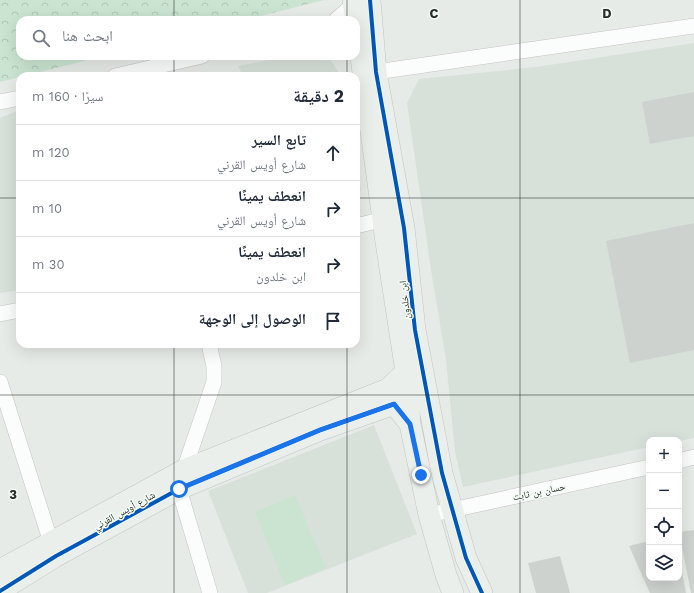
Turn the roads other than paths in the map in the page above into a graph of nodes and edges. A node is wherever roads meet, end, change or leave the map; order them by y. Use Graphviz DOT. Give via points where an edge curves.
graph roads {
  1 [pos="363,6"];
  2 [pos="344,16"];
  3 [pos="694,26"];
  4 [pos="185,60"];
  5 [pos="132,72"];
  6 [pos="376,72"];
  7 [pos="16,99"];
  8 [pos="0,102"];
  9 [pos="384,218"];
  10 [pos="360,225"];
  11 [pos="16,311"];
  12 [pos="0,314"];
  13 [pos="210,348"];
  14 [pos="406,372"];
  15 [pos="1,386"];
  16 [pos="410,424"];
  17 [pos="694,457"];
  18 [pos="682,460"];
  19 [pos="646,468"];
  20 [pos="181,479"];
  21 [pos="453,510"];
  22 [pos="429,515"];
  23 [pos="53,549"];
  24 [pos="0,570"];
  25 [pos="0,591"];
  26 [pos="210,593"];
  27 [pos="454,593"];
  28 [pos="482,593"];
  1 -- 2 [label="street"];
  1 -- 6 [label="street, ابن خلدون"];
  1 -- 9 [label="street, ابن خلدون"];
  3 -- 6 [label="street"];
  4 -- 5 [label="street"];
  6 -- 21 [label="street, ابن خلدون" via="404,228 415,330 442,473"];
  7 -- 8 [label="street"];
  9 -- 10 [label="street"];
  9 -- 14 [label="street, ابن خلدون"];
  11 -- 12 [label="street"];
  13 -- 20 [label="street" via="214,382"];
  14 -- 16 [label="street, ابن خلدون"];
  14 -- 20 [label="street, شارع أويس القرني" via="388,390"];
  15 -- 23 [label="street"];
  16 -- 20 [label="street, شارع أويس القرني" via="394,404"];
  16 -- 22 [label="street, ابن خلدون"];
  17 -- 18 [label="street"];
  19 -- 21 [label="street, حسان بن ثابت"];
  20 -- 23 [label="street, شارع أويس القرني"];
  20 -- 26 [label="street"];
  21 -- 22 [label="street, حسان بن ثابت"];
  21 -- 28 [label="street, ابن خلدون" via="466,558"];
  22 -- 27 [label="street, ابن خلدون" via="446,576"];
  23 -- 24 [label="street, شارع أويس القرني"];
  23 -- 25 [label="street, شارع أويس القرني"];
}
